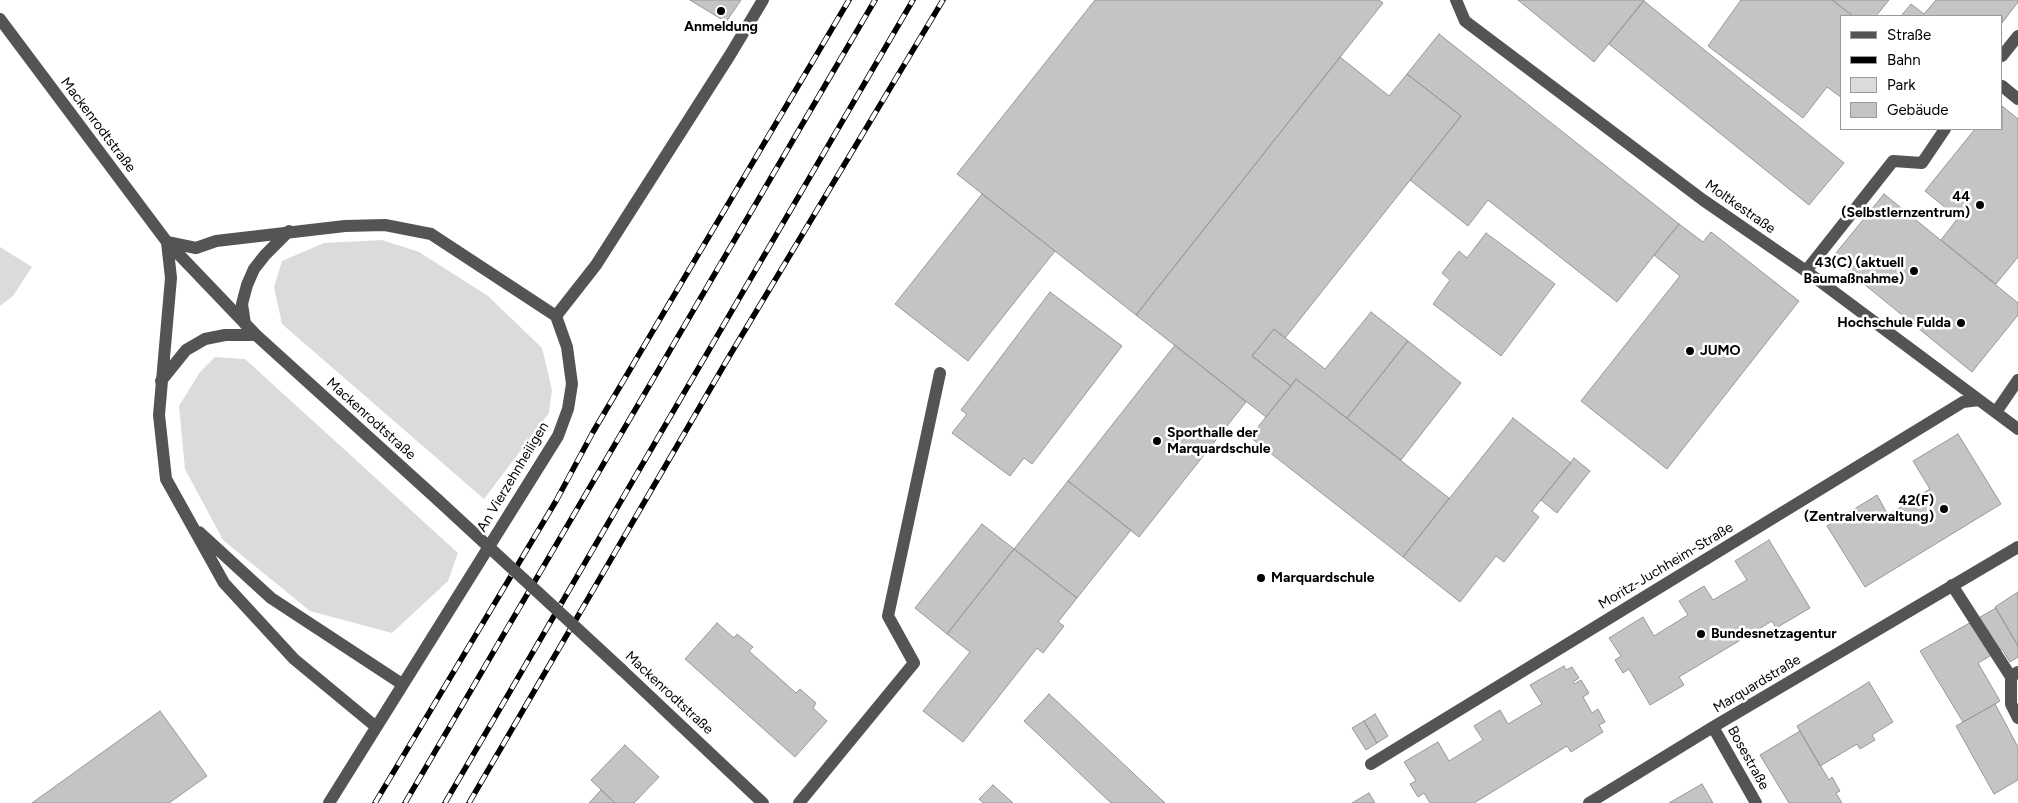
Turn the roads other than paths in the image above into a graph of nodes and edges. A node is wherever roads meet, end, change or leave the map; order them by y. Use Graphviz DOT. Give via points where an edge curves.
graph roads {
  1 [pos="763,0"];
  2 [pos="1456,0"];
  3 [pos="0,19"];
  4 [pos="2018,36"];
  5 [pos="2003,55"];
  6 [pos="2003,87"];
  7 [pos="2018,99"];
  8 [pos="1944,130"];
  9 [pos="289,231"];
  10 [pos="167,242"];
  11 [pos="1806,271"];
  12 [pos="556,316"];
  13 [pos="245,324"];
  14 [pos="256,335"];
  15 [pos="940,373"];
  16 [pos="2018,380"];
  17 [pos="161,381"];
  18 [pos="1978,400"];
  19 [pos="1996,412"];
  20 [pos="2018,429"];
  21 [pos="190,523"];
  22 [pos="2018,547"];
  23 [pos="1952,585"];
  24 [pos="2014,674"];
  25 [pos="402,684"];
  26 [pos="2018,718"];
  27 [pos="376,726"];
  28 [pos="1713,727"];
  29 [pos="1371,764"];
  30 [pos="329,803"];
  31 [pos="763,803"];
  32 [pos="799,803"];
  33 [pos="1589,803"];
  34 [pos="1756,803"];
  1 -- 12 [label="street" via="596,265"];
  2 -- 11 [label="street, Moltkestraße" via="1465,21 1703,200"];
  3 -- 10 [label="street, Mackenrodtstraße"];
  4 -- 5 [label="street"];
  6 -- 7 [label="street"];
  8 -- 11 [label="street" via="1922,162 1893,160"];
  9 -- 10 [label="street" via="216,241 196,248"];
  9 -- 12 [label="street" via="385,225 431,234"];
  9 -- 13 [label="street" via="254,269 242,304"];
  10 -- 13 [label="street, Mackenrodtstraße"];
  10 -- 17 [label="street" via="171,278"];
  11 -- 18 [label="street, Moltkestraße"];
  12 -- 25 [label="street, An Vierzehnheiligen" via="567,347 572,384 568,409 558,436"];
  13 -- 14 [label="street, Mackenrodtstraße"];
  14 -- 17 [label="street" via="206,339 186,350"];
  14 -- 31 [label="street, Mackenrodtstraße, bridge"];
  15 -- 32 [label="street" via="888,616 914,663"];
  16 -- 19 [label="street"];
  17 -- 21 [label="street" via="159,415 166,479"];
  18 -- 19 [label="street, Moltkestraße"];
  18 -- 29 [label="street, Moritz-Juchheim-Straße" via="1963,402"];
  19 -- 20 [label="street, Moltkestraße"];
  21 -- 25 [label="street" via="272,598"];
  21 -- 27 [label="street" via="224,583 294,658"];
  22 -- 23 [label="street, Marquardstraße"];
  23 -- 24 [label="street"];
  23 -- 28 [label="street, Marquardstraße"];
  24 -- 26 [label="street" via="2011,704"];
  25 -- 27 [label="street, An Vierzehnheiligen"];
  27 -- 30 [label="street, An Vierzehnheiligen"];
  28 -- 33 [label="street, Marquardstraße"];
  28 -- 34 [label="street, Bosestraße"];
}
